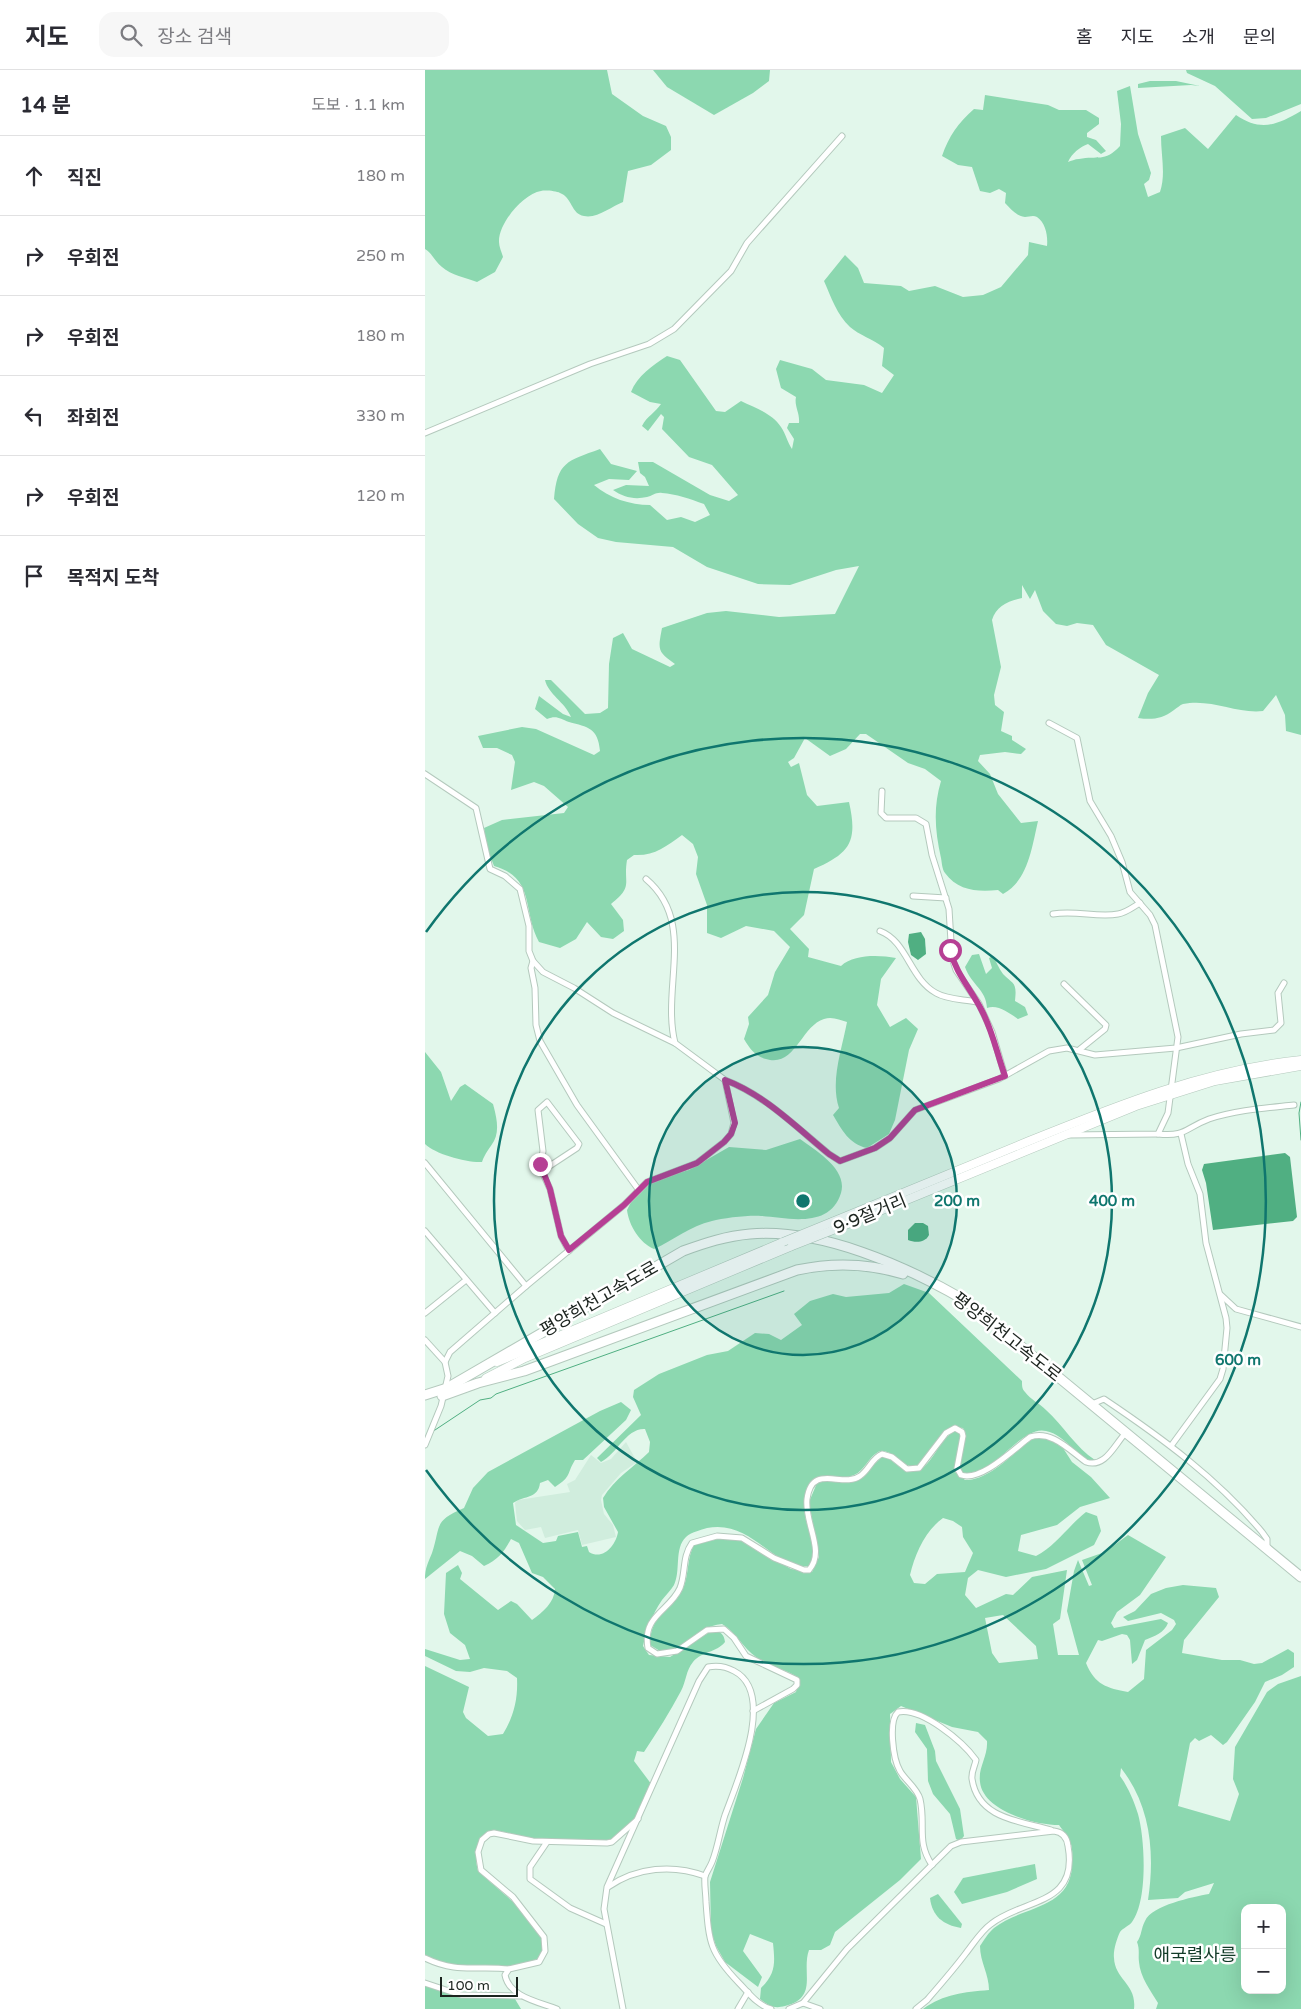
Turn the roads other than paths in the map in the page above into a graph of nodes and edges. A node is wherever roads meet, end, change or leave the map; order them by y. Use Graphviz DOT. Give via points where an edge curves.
graph roads {
  1 [pos="842,136"];
  2 [pos="425,433"];
  3 [pos="1049,724"];
  4 [pos="425,774"];
  5 [pos="882,791"];
  6 [pos="646,879"];
  7 [pos="913,896"];
  8 [pos="946,898"];
  9 [pos="1140,903"];
  10 [pos="1053,914"];
  11 [pos="880,931"];
  12 [pos="533,961"];
  13 [pos="1284,983"];
  14 [pos="1064,984"];
  15 [pos="977,1002"];
  16 [pos="675,1043"];
  17 [pos="1176,1048"];
  18 [pos="1079,1050"];
  19 [pos="1301,1060"];
  20 [pos="1301,1066"];
  21 [pos="1005,1076"];
  22 [pos="725,1080"];
  23 [pos="1171,1090"];
  24 [pos="1294,1105"];
  25 [pos="1158,1134"];
  26 [pos="1181,1134"];
  27 [pos="1061,1135"];
  28 [pos="425,1163"];
  29 [pos="542,1172"];
  30 [pos="638,1189"];
  31 [pos="425,1231"];
  32 [pos="569,1250"];
  33 [pos="466,1280"];
  34 [pos="526,1286"];
  35 [pos="1219,1293"];
  36 [pos="425,1313"];
  37 [pos="495,1313"];
  38 [pos="1301,1327"];
  39 [pos="425,1340"];
  40 [pos="445,1362"];
  41 [pos="476,1371"];
  42 [pos="478,1383"];
  43 [pos="444,1392"];
  44 [pos="425,1395"];
  45 [pos="425,1401"];
  46 [pos="1092,1404"];
  47 [pos="1123,1436"];
  48 [pos="425,1445"];
  49 [pos="1171,1446"];
  50 [pos="1267,1550"];
  51 [pos="1301,1577"];
  52 [pos="1301,1582"];
  53 [pos="753,1711"];
  54 [pos="640,1817"];
  55 [pos="1054,1831"];
  56 [pos="547,1842"];
  57 [pos="932,1866"];
  58 [pos="705,1876"];
  59 [pos="607,1887"];
  60 [pos="606,1924"];
  61 [pos="425,1958"];
  62 [pos="509,1970"];
  63 [pos="425,1983"];
  64 [pos="748,1992"];
  65 [pos="522,1996"];
  66 [pos="803,2003"];
  67 [pos="557,2009"];
  68 [pos="623,2009"];
  69 [pos="738,2009"];
  70 [pos="771,2009"];
  71 [pos="789,2009"];
  72 [pos="820,2009"];
  73 [pos="916,2009"];
  1 -- 2 [label="street" via="747,243 731,271 674,329 649,344 590,364"];
  3 -- 9 [label="street" via="1077,738 1090,801 1111,836 1130,892"];
  4 -- 12 [label="street" via="476,808 490,869 520,889"];
  5 -- 8 [label="street" via="881,813 886,818 916,818 926,824"];
  6 -- 16 [label="street" via="659,890 675,936 669,1007"];
  7 -- 8 [label="street"];
  8 -- 15 [label="street" via="952,958"];
  9 -- 10 [label="street" via="1121,914 1108,916 1082,912"];
  9 -- 17 [label="street" via="1155,926 1176,1026"];
  11 -- 15 [label="street" via="897,944 921,982 935,993"];
  12 -- 16 [label="street" via="543,972 613,1013"];
  12 -- 30 [label="street" via="531,968 540,1041 577,1105"];
  13 -- 17 [label="street" via="1278,993 1281,1023 1274,1030"];
  14 -- 18 [label="street" via="1106,1025"];
  15 -- 21 [label="street" via="992,1032"];
  16 -- 22 [label="street"];
  17 -- 18 [label="street" via="1095,1055"];
  17 -- 23 [label="street"];
  18 -- 21 [label="street" via="1062,1048 1041,1054"];
  19 -- 23 [label="highway, 9·9절거리" via="1250,1067"];
  20 -- 23 [label="highway, 9·9절거리"];
  21 -- 22 [label="street" via="915,1110 890,1138 875,1148 840,1161 764,1100"];
  22 -- 30 [label="street" via="735,1123 731,1134 697,1163 663,1175"];
  23 -- 25 [label="street" via="1168,1113"];
  23 -- 27 [label="highway, 9·9절거리"];
  23 -- 41 [label="highway, 9·9절거리, bridge" via="1105,1110"];
  24 -- 26 [label="street" via="1217,1117"];
  25 -- 26 [label="street"];
  25 -- 27 [label="street"];
  26 -- 35 [label="street" via="1200,1194 1206,1243"];
  27 -- 42 [label="highway, 9·9절거리, bridge" via="525,1358"];
  28 -- 34 [label="street"];
  29 -- 29 [label="street" via="579,1144 547,1102 538,1110"];
  29 -- 32 [label="street" via="550,1189 561,1236"];
  30 -- 32 [label="street" via="624,1205"];
  31 -- 33 [label="street"];
  32 -- 34 [label="street"];
  33 -- 36 [label="street"];
  33 -- 37 [label="street"];
  34 -- 37 [label="street"];
  35 -- 38 [label="street" via="1236,1309"];
  35 -- 49 [label="street" via="1227,1328 1223,1369 1211,1393"];
  37 -- 40 [label="street" via="458,1344"];
  39 -- 40 [label="street"];
  40 -- 43 [label="street" via="448,1376"];
  41 -- 43 [label="highway, 평양희천고속도로"];
  41 -- 46 [label="highway, 평양희천고속도로" via="683,1251 709,1241 751,1234 792,1235 828,1242 929,1279 966,1300"];
  42 -- 43 [label="highway, 평양희천고속도로"];
  42 -- 47 [label="highway, 평양희천고속도로" via="523,1371 797,1270 860,1264 914,1277 963,1304"];
  43 -- 44 [label="highway, 평양희천고속도로"];
  43 -- 45 [label="highway, 평양희천고속도로"];
  43 -- 48 [label="street"];
  46 -- 49 [label="street" via="1104,1399"];
  46 -- 50 [label="highway, 평양희천고속도로"];
  47 -- 52 [label="highway, 평양희천고속도로"];
  47 -- 53 [label="street" via="1102,1462 1093,1464 1049,1436 1038,1434 986,1470 970,1477 961,1475 957,1468 963,1436 955,1428 946,1433 919,1468 907,1469 882,1454 861,1476 823,1478 814,1484 807,1499 808,1518 817,1552 809,1570 774,1558 742,1538 717,1536 692,1543 686,1554 680,1588 651,1624 648,1648 657,1654 672,1653 707,1630 724,1629 746,1656 797,1680 793,1689"];
  49 -- 50 [label="street" via="1205,1472 1241,1508 1267,1539"];
  50 -- 51 [label="highway, 평양희천고속도로"];
  53 -- 54 [label="street" via="750,1690 738,1673 723,1666 708,1668 694,1691"];
  53 -- 58 [label="street" via="742,1769"];
  54 -- 56 [label="street" via="612,1842"];
  54 -- 59 [label="street"];
  55 -- 57 [label="street" via="955,1844"];
  55 -- 57 [label="street" via="1006,1820 994,1814 975,1790 971,1777 976,1760 970,1752 927,1719 898,1712 893,1725 895,1760 919,1796 922,1846"];
  55 -- 73 [label="street" via="1066,1837 1069,1847 1064,1883 1055,1894 990,1924"];
  56 -- 60 [label="street" via="530,1867 530,1879 570,1908"];
  56 -- 62 [label="street" via="519,1840 494,1833 485,1837 479,1846 481,1870 513,1897 546,1942 539,1962"];
  57 -- 66 [label="street" via="854,1942"];
  58 -- 59 [label="street" via="686,1869 667,1869 637,1874"];
  58 -- 64 [label="street" via="708,1936 712,1947 721,1964"];
  59 -- 60 [label="street" via="604,1900"];
  60 -- 68 [label="street"];
  61 -- 62 [label="street" via="462,1969"];
  62 -- 65 [label="street" via="505,1975 507,1982"];
  63 -- 65 [label="street" via="461,1994"];
  64 -- 69 [label="street"];
  64 -- 70 [label="street"];
  65 -- 67 [label="street"];
  66 -- 71 [label="street"];
  66 -- 72 [label="street"];
}
